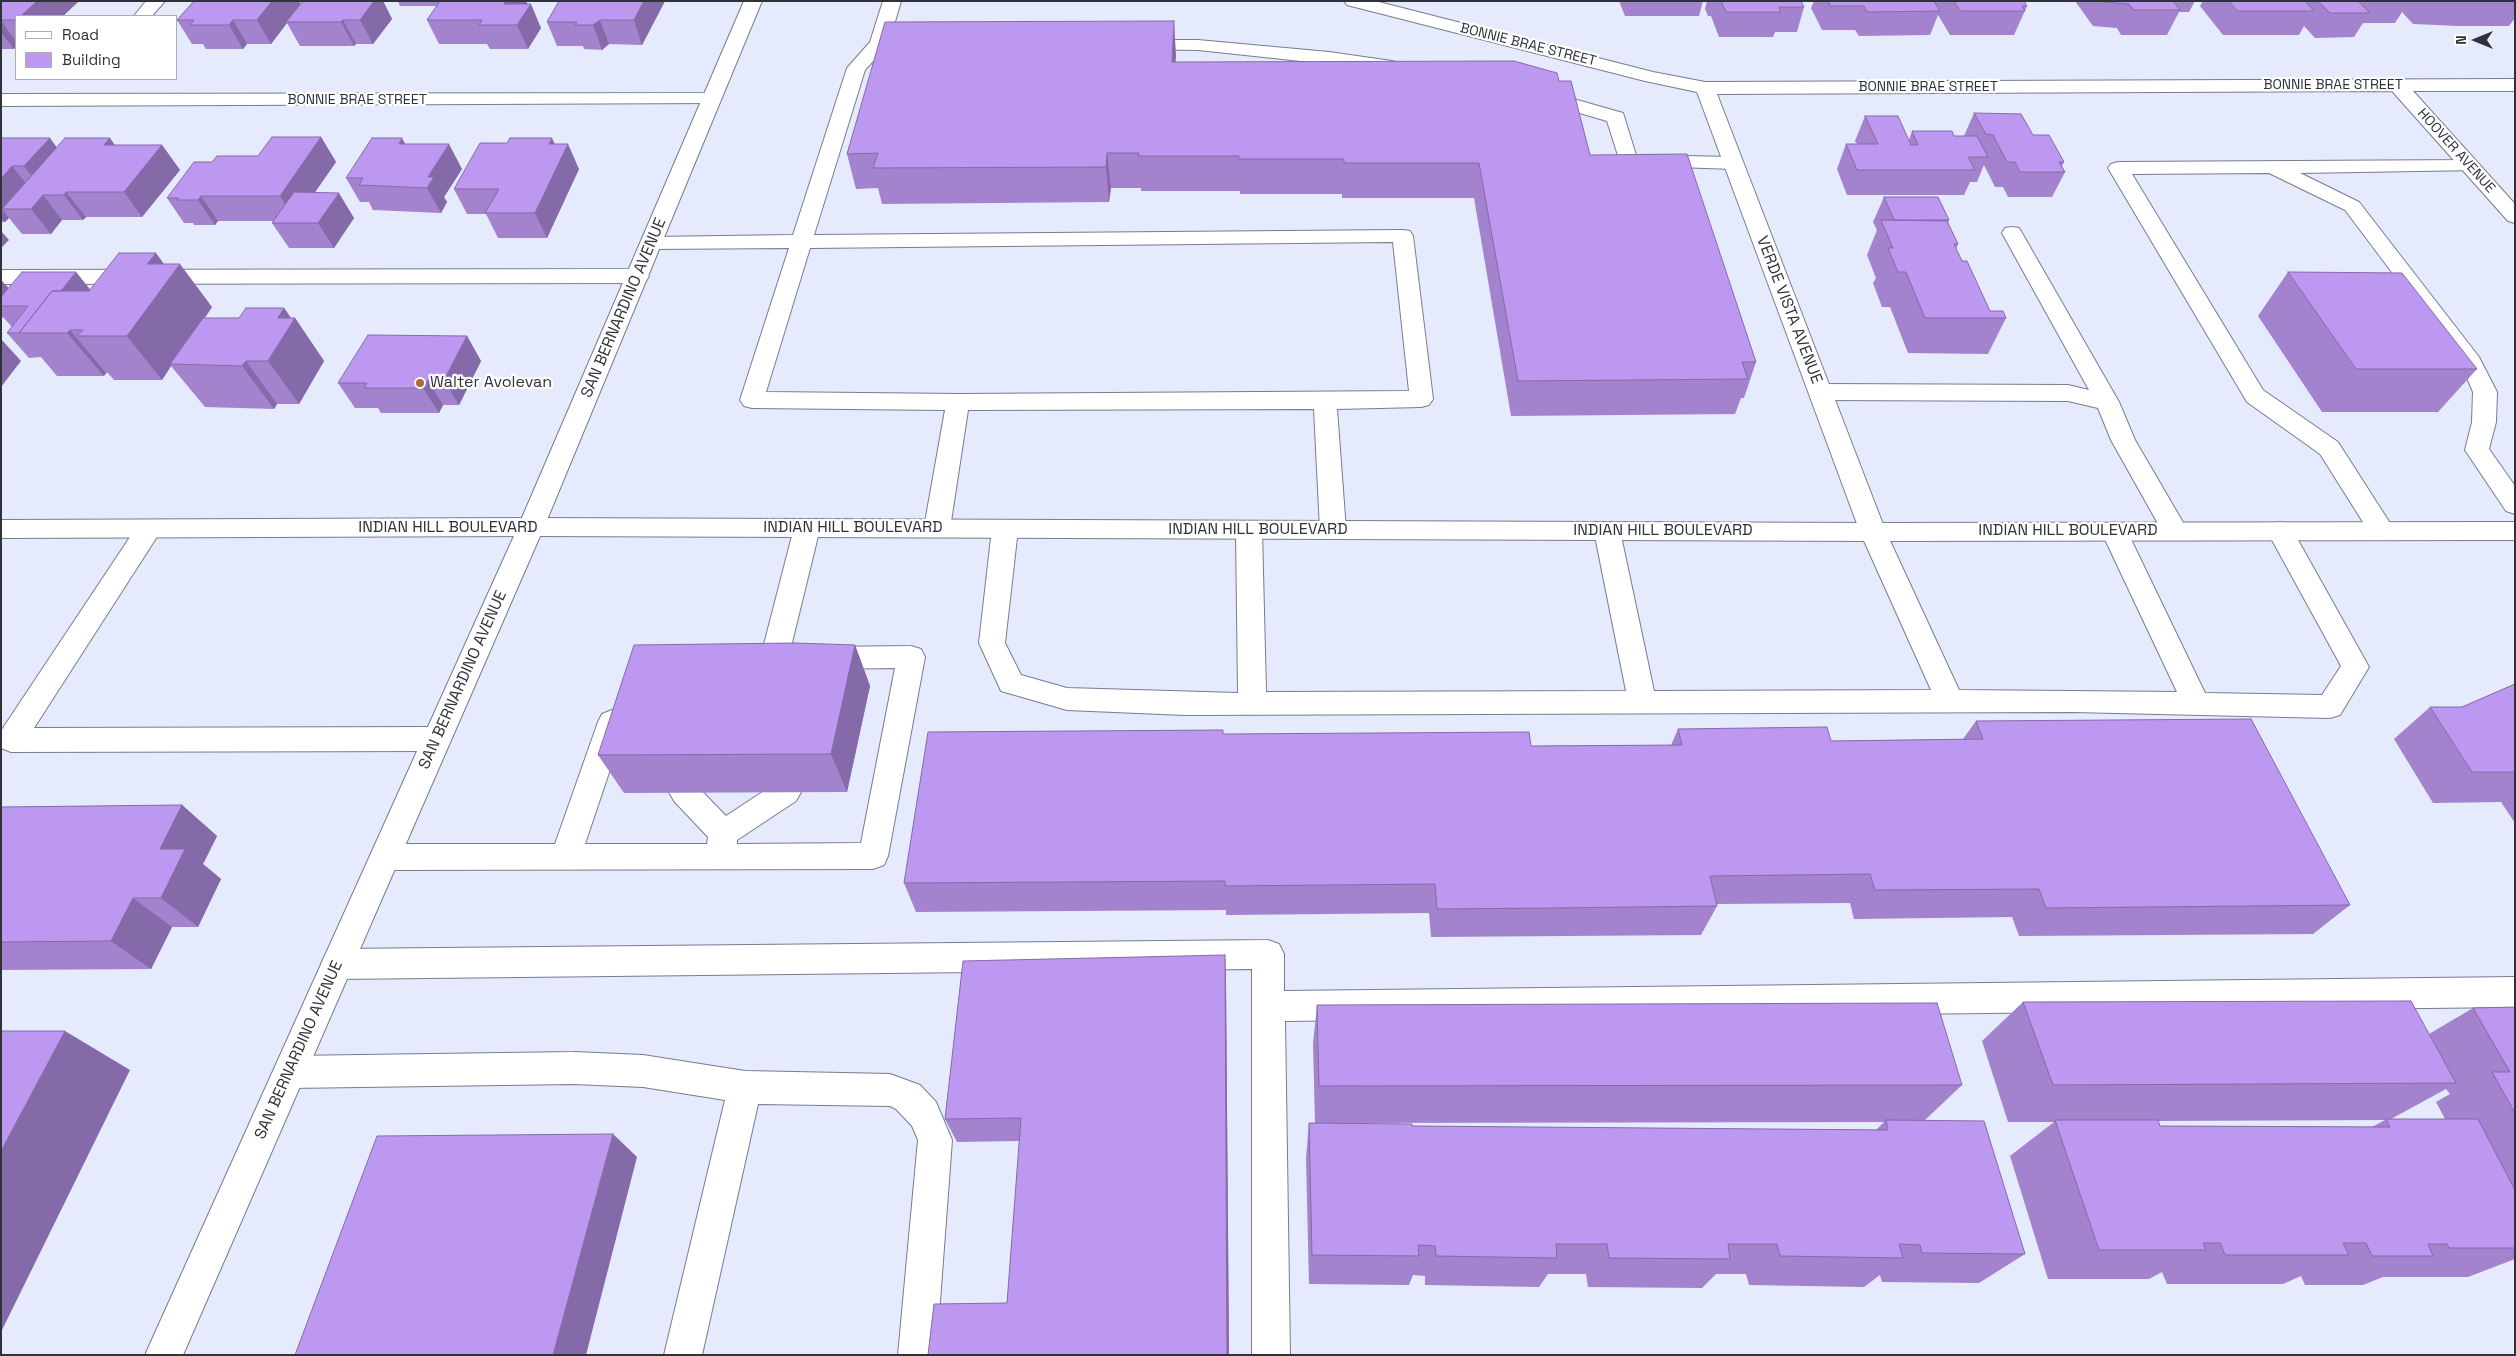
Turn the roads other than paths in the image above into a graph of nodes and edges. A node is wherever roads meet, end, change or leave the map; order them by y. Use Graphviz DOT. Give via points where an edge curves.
graph roads {
  1 [pos="156,1"];
  2 [pos="753,1"];
  3 [pos="892,1"];
  4 [pos="1353,1"];
  5 [pos="1358,2"];
  6 [pos="144,15"];
  7 [pos="879,44"];
  8 [pos="909,44"];
  9 [pos="1118,45"];
  10 [pos="1413,70"];
  11 [pos="84,80"];
  12 [pos="2515,84"];
  13 [pos="2397,85"];
  14 [pos="1705,88"];
  15 [pos="1524,91"];
  16 [pos="712,99"];
  17 [pos="1,100"];
  18 [pos="66,100"];
  19 [pos="1734,163"];
  20 [pos="2470,166"];
  21 [pos="2274,168"];
  22 [pos="2515,217"];
  23 [pos="2012,233"];
  24 [pos="803,241"];
  25 [pos="652,243"];
  26 [pos="638,276"];
  27 [pos="1,277"];
  28 [pos="1821,392"];
  29 [pos="1325,401"];
  30 [pos="958,402"];
  31 [pos="2107,402"];
  32 [pos="2515,505"];
  33 [pos="531,527"];
  34 [pos="807,528"];
  35 [pos="938,528"];
  36 [pos="149,529"];
  37 [pos="1005,529"];
  38 [pos="1,530"];
  39 [pos="1249,530"];
  40 [pos="1333,530"];
  41 [pos="1607,531"];
  42 [pos="2114,531"];
  43 [pos="2174,531"];
  44 [pos="2280,531"];
  45 [pos="2382,531"];
  46 [pos="2515,531"];
  47 [pos="1874,532"];
  48 [pos="785,666"];
  49 [pos="729,669"];
  50 [pos="620,699"];
  51 [pos="1642,701"];
  52 [pos="1950,701"];
  53 [pos="1252,704"];
  54 [pos="2197,704"];
  55 [pos="437,739"];
  56 [pos="6,748"];
  57 [pos="684,792"];
  58 [pos="786,792"];
  59 [pos="721,845"];
  60 [pos="385,857"];
  61 [pos="565,857"];
  62 [pos="337,964"];
  63 [pos="2515,992"];
  64 [pos="1270,1006"];
  65 [pos="290,1072"];
  66 [pos="744,1086"];
  67 [pos="164,1355"];
  68 [pos="683,1355"];
  69 [pos="917,1355"];
  70 [pos="1270,1355"];
  1 -- 6 [label="main road"];
  2 -- 16 [label="main road, SAN BERNARDINO AVENUE"];
  3 -- 7 [label="main road"];
  4 -- 5 [label="main road, BONNIE BRAE STREET"];
  5 -- 14 [label="main road, BONNIE BRAE STREET"];
  7 -- 8 [label="main road"];
  7 -- 24 [label="main road" via="856,68"];
  9 -- 10 [label="main road" via="1198,45"];
  11 -- 18 [label="main road"];
  12 -- 13 [label="main road, BONNIE BRAE STREET"];
  13 -- 14 [label="main road, BONNIE BRAE STREET"];
  13 -- 20 [label="main road, HOOVER AVENUE"];
  14 -- 19 [label="main road, VERDE VISTA AVENUE"];
  15 -- 19 [label="main road" via="1616,117 1628,161"];
  16 -- 18 [label="main road, BONNIE BRAE STREET"];
  16 -- 25 [label="main road, SAN BERNARDINO AVENUE"];
  17 -- 18 [label="main road, BONNIE BRAE STREET"];
  19 -- 28 [label="main road, VERDE VISTA AVENUE"];
  20 -- 21 [label="main road"];
  20 -- 22 [label="main road, HOOVER AVENUE"];
  21 -- 32 [label="main road" via="2352,206 2471,362 2485,392 2484,422 2477,450"];
  21 -- 45 [label="main road" via="2118,168 2255,396 2329,448"];
  23 -- 31 [label="main road"];
  24 -- 25 [label="main road"];
  24 -- 29 [label="main road" via="1403,236 1421,399"];
  24 -- 30 [label="main road" via="752,400"];
  25 -- 26 [label="main road, SAN BERNARDINO AVENUE"];
  26 -- 27 [label="main road"];
  26 -- 33 [label="main road, SAN BERNARDINO AVENUE"];
  28 -- 31 [label="main road" via="2068,393"];
  28 -- 47 [label="main road, VERDE VISTA AVENUE"];
  29 -- 30 [label="main road"];
  29 -- 40 [label="main road"];
  30 -- 35 [label="main road"];
  31 -- 43 [label="main road" via="2123,440"];
  33 -- 34 [label="main road, INDIAN HILL BOULEVARD"];
  33 -- 36 [label="main road, INDIAN HILL BOULEVARD"];
  33 -- 55 [label="main road, SAN BERNARDINO AVENUE"];
  34 -- 35 [label="main road, INDIAN HILL BOULEVARD"];
  34 -- 48 [label="main road"];
  35 -- 37 [label="main road, INDIAN HILL BOULEVARD"];
  36 -- 38 [label="main road, INDIAN HILL BOULEVARD"];
  36 -- 56 [label="main road"];
  37 -- 39 [label="main road, INDIAN HILL BOULEVARD"];
  37 -- 53 [label="main road" via="992,643 1011,683 1067,699"];
  39 -- 40 [label="main road, INDIAN HILL BOULEVARD"];
  39 -- 53 [label="main road"];
  40 -- 41 [label="main road, INDIAN HILL BOULEVARD"];
  41 -- 47 [label="main road, INDIAN HILL BOULEVARD"];
  41 -- 51 [label="main road"];
  42 -- 43 [label="main road, INDIAN HILL BOULEVARD"];
  42 -- 47 [label="main road, INDIAN HILL BOULEVARD"];
  42 -- 54 [label="main road"];
  43 -- 44 [label="main road, INDIAN HILL BOULEVARD"];
  44 -- 45 [label="main road, INDIAN HILL BOULEVARD"];
  44 -- 54 [label="main road" via="2355,667 2330,707"];
  45 -- 46 [label="main road, INDIAN HILL BOULEVARD"];
  47 -- 52 [label="main road, VERDE VISTA AVENUE"];
  48 -- 49 [label="main road"];
  48 -- 59 [label="main road" via="912,657 873,856"];
  50 -- 61 [label="main road"];
  51 -- 52 [label="main road"];
  51 -- 53 [label="main road"];
  52 -- 54 [label="main road"];
  55 -- 56 [label="main road"];
  55 -- 60 [label="main road, SAN BERNARDINO AVENUE"];
  57 -- 59 [label="main road"];
  58 -- 59 [label="main road"];
  59 -- 61 [label="main road"];
  60 -- 61 [label="main road"];
  60 -- 62 [label="main road, SAN BERNARDINO AVENUE"];
  62 -- 64 [label="main road" via="1268,954"];
  62 -- 65 [label="main road, SAN BERNARDINO AVENUE"];
  63 -- 64 [label="main road"];
  64 -- 70 [label="main road"];
  65 -- 66 [label="main road" via="574,1068 643,1071"];
  65 -- 67 [label="main road, SAN BERNARDINO AVENUE"];
  66 -- 68 [label="main road"];
  66 -- 69 [label="main road" via="890,1090 908,1096 924,1114 934,1140"];
}
